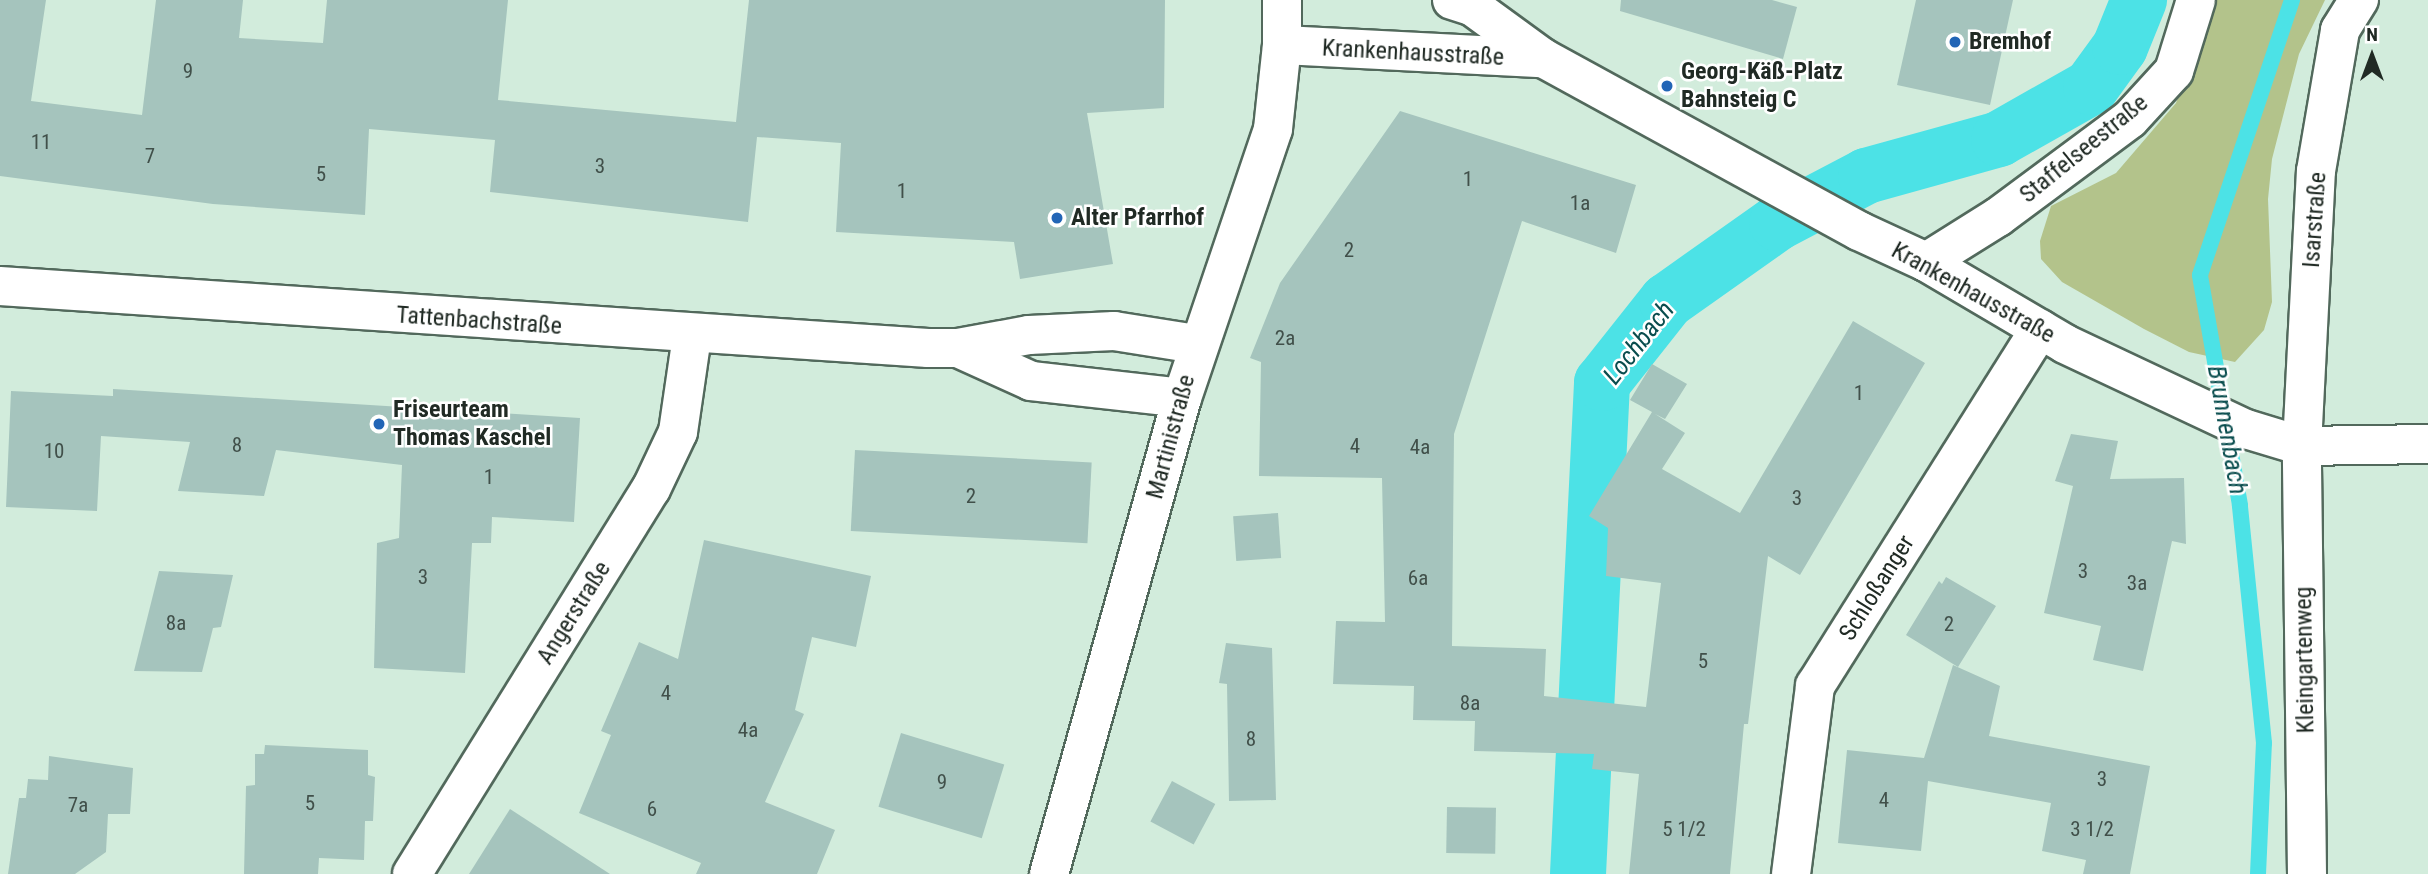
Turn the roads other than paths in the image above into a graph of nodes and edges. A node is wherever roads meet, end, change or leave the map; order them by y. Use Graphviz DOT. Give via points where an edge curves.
graph roads {
  1 [pos="1282,0"];
  2 [pos="1451,0"];
  3 [pos="2196,0"];
  4 [pos="2359,0"];
  5 [pos="1282,45"];
  6 [pos="1543,58"];
  7 [pos="1926,262"];
  8 [pos="0,286"];
  9 [pos="692,335"];
  10 [pos="2052,337"];
  11 [pos="1196,344"];
  12 [pos="958,348"];
  13 [pos="1182,398"];
  14 [pos="2428,444"];
  15 [pos="2302,446"];
  16 [pos="412,874"];
  17 [pos="1049,874"];
  18 [pos="1791,874"];
  19 [pos="2307,874"];
  1 -- 5 [label="street, Martinistraße"];
  2 -- 6 [label="street, Krankenhausstraße" via="1473,8"];
  3 -- 7 [label="street, Staffelseestraße" via="2174,71 2130,119 1998,217"];
  4 -- 15 [label="street, Isarstraße" via="2340,30 2316,172"];
  5 -- 6 [label="street, Krankenhausstraße"];
  5 -- 11 [label="street, Martinistraße" via="1273,128 1263,164"];
  6 -- 7 [label="street, Krankenhausstraße" via="1859,231"];
  7 -- 10 [label="street, Krankenhausstraße"];
  8 -- 9 [label="street, Tattenbachstraße"];
  9 -- 12 [label="street, Tattenbachstraße"];
  9 -- 16 [label="street, Angerstraße" via="678,432 652,489"];
  10 -- 15 [label="street, Krankenhausstraße" via="2246,429"];
  10 -- 18 [label="street, Schloßanger" via="1815,685"];
  11 -- 12 [label="street, Tattenbachstraße" via="1114,331 1030,335"];
  11 -- 13 [label="street, Martinistraße"];
  12 -- 13 [label="street, Tattenbachstraße" via="1031,381"];
  13 -- 17 [label="street, Martinistraße"];
  14 -- 15 [label="street, Krankenhausstraße"];
  15 -- 19 [label="street, Kleingartenweg"];
}
